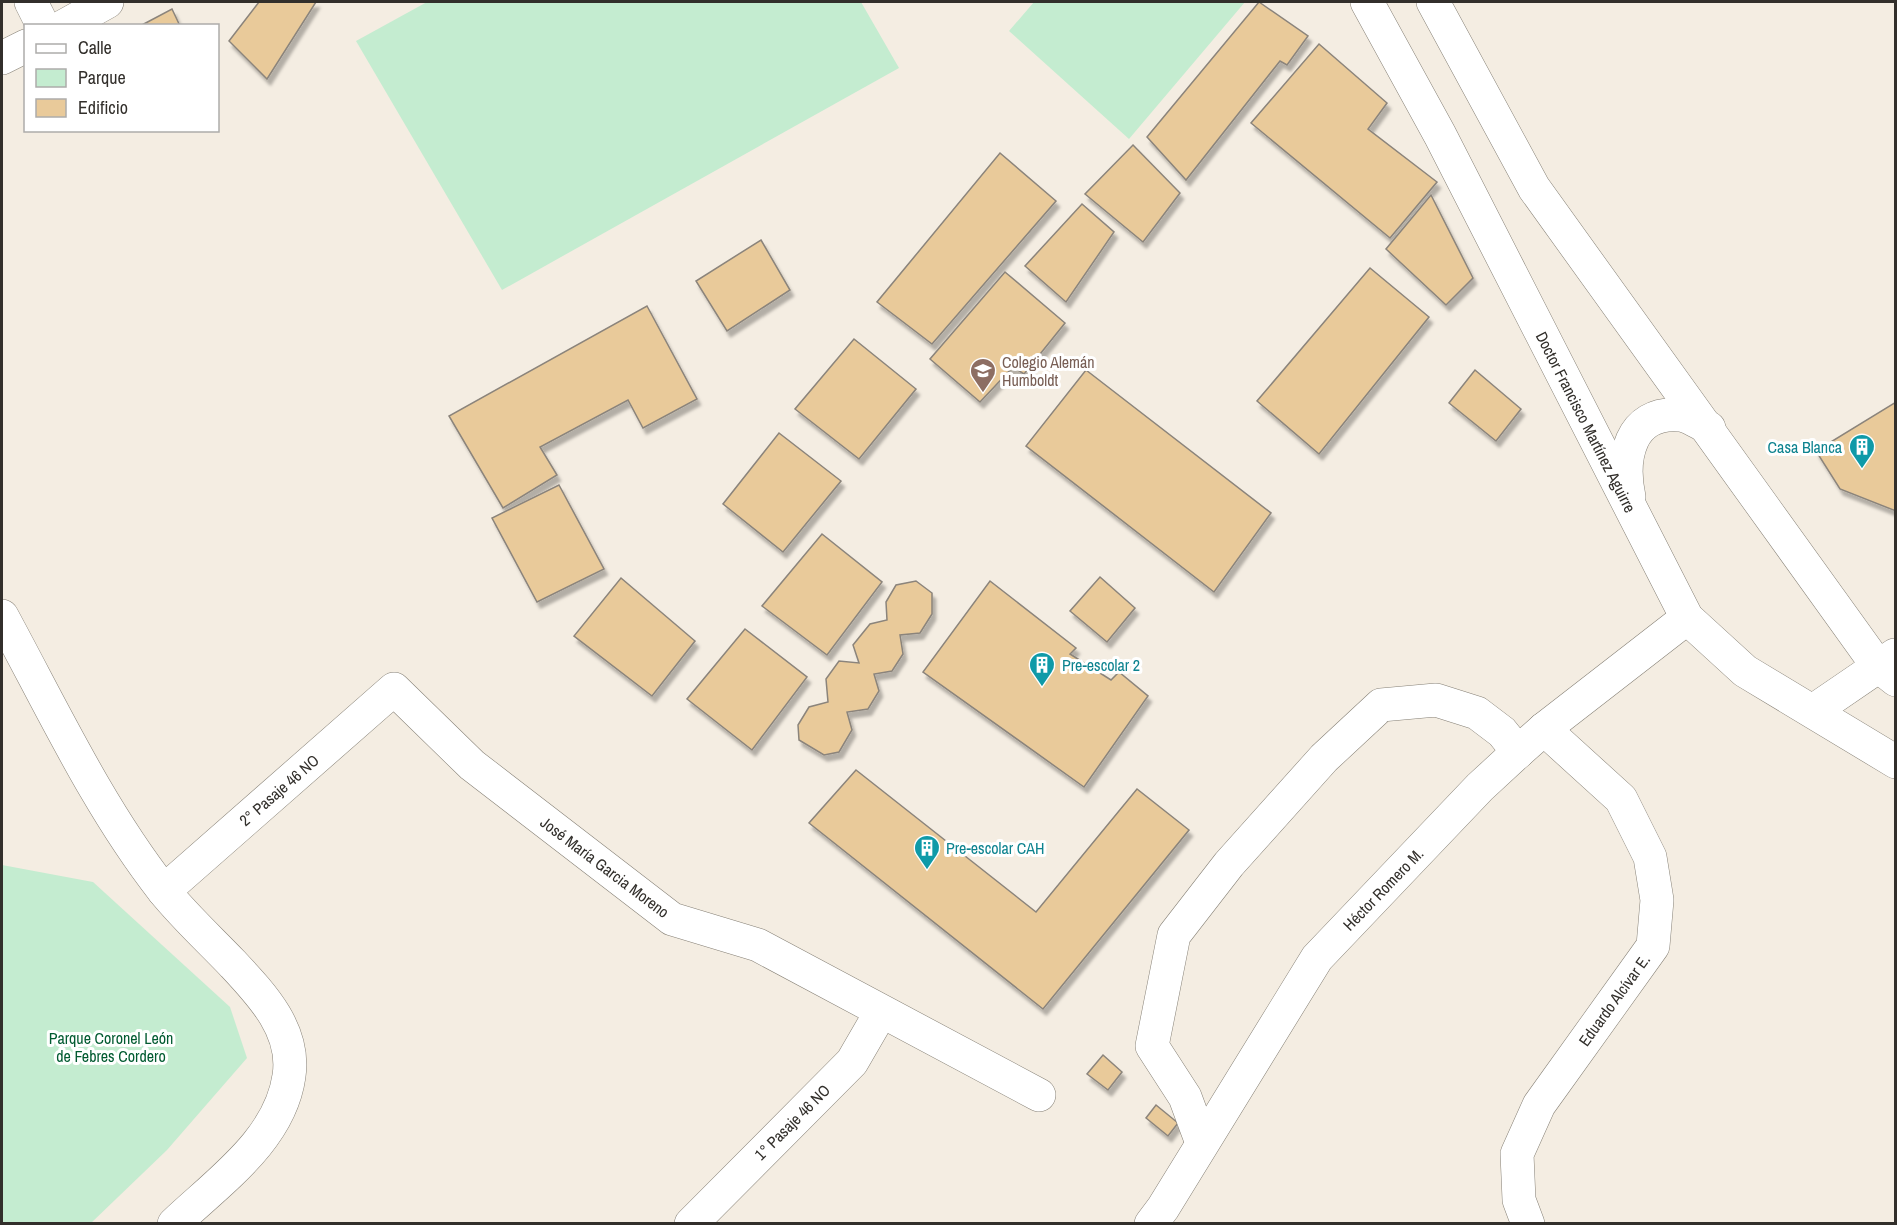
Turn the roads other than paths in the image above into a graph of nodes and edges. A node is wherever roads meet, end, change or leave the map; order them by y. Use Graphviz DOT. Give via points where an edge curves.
graph roads {
  1 [pos="31,2"];
  2 [pos="107,2"];
  3 [pos="1367,2"];
  4 [pos="1433,2"];
  5 [pos="42,24"];
  6 [pos="68,24"];
  7 [pos="24,47"];
  8 [pos="2,58"];
  9 [pos="1709,428"];
  10 [pos="1634,516"];
  11 [pos="2,616"];
  12 [pos="1687,618"];
  13 [pos="1890,666"];
  14 [pos="394,689"];
  15 [pos="1813,711"];
  16 [pos="1544,729"];
  17 [pos="1518,752"];
  18 [pos="1896,762"];
  19 [pos="164,891"];
  20 [pos="881,1012"];
  21 [pos="1039,1095"];
  22 [pos="1202,1143"];
  23 [pos="1162,1218"];
  24 [pos="174,1224"];
  25 [pos="691,1224"];
  26 [pos="1528,1224"];
  1 -- 5 [label="street"];
  2 -- 6 [label="street"];
  3 -- 10 [label="street, Doctor Francisco Martínez Aguirre" via="1440,135"];
  4 -- 9 [label="street" via="1534,188"];
  7 -- 8 [label="street"];
  9 -- 10 [label="street" via="1680,415 1649,420 1628,443 1624,475"];
  9 -- 13 [label="street"];
  10 -- 12 [label="street, Doctor Francisco Martínez Aguirre"];
  11 -- 19 [label="street" via="117,826"];
  12 -- 15 [label="street, Doctor Francisco Martínez Aguirre" via="1745,671"];
  12 -- 16 [label="street, Héctor Romero M."];
  13 -- 15 [label="street"];
  14 -- 19 [label="street, 2° Pasaje 46 NO"];
  14 -- 20 [label="street, José María Garcia Moreno" via="472,765 672,919 758,945"];
  15 -- 18 [label="street, Doctor Francisco Martínez Aguirre"];
  16 -- 17 [label="street, Héctor Romero M."];
  16 -- 26 [label="street, Eduardo Alcívar E." via="1621,799 1650,857 1657,900 1653,946 1539,1105 1517,1154 1519,1200"];
  17 -- 22 [label="street, Héctor Romero M." via="1317,958"];
  17 -- 22 [label="street" via="1502,732 1477,713 1436,700 1381,705 1324,758 1229,864 1174,935 1152,1046 1185,1097"];
  19 -- 24 [label="street" via="266,999 286,1038 290,1074 284,1102 261,1142"];
  20 -- 21 [label="street, José María Garcia Moreno"];
  20 -- 25 [label="street, 1° Pasaje 46 NO" via="852,1062"];
  22 -- 23 [label="street, Héctor Romero M."];
}
